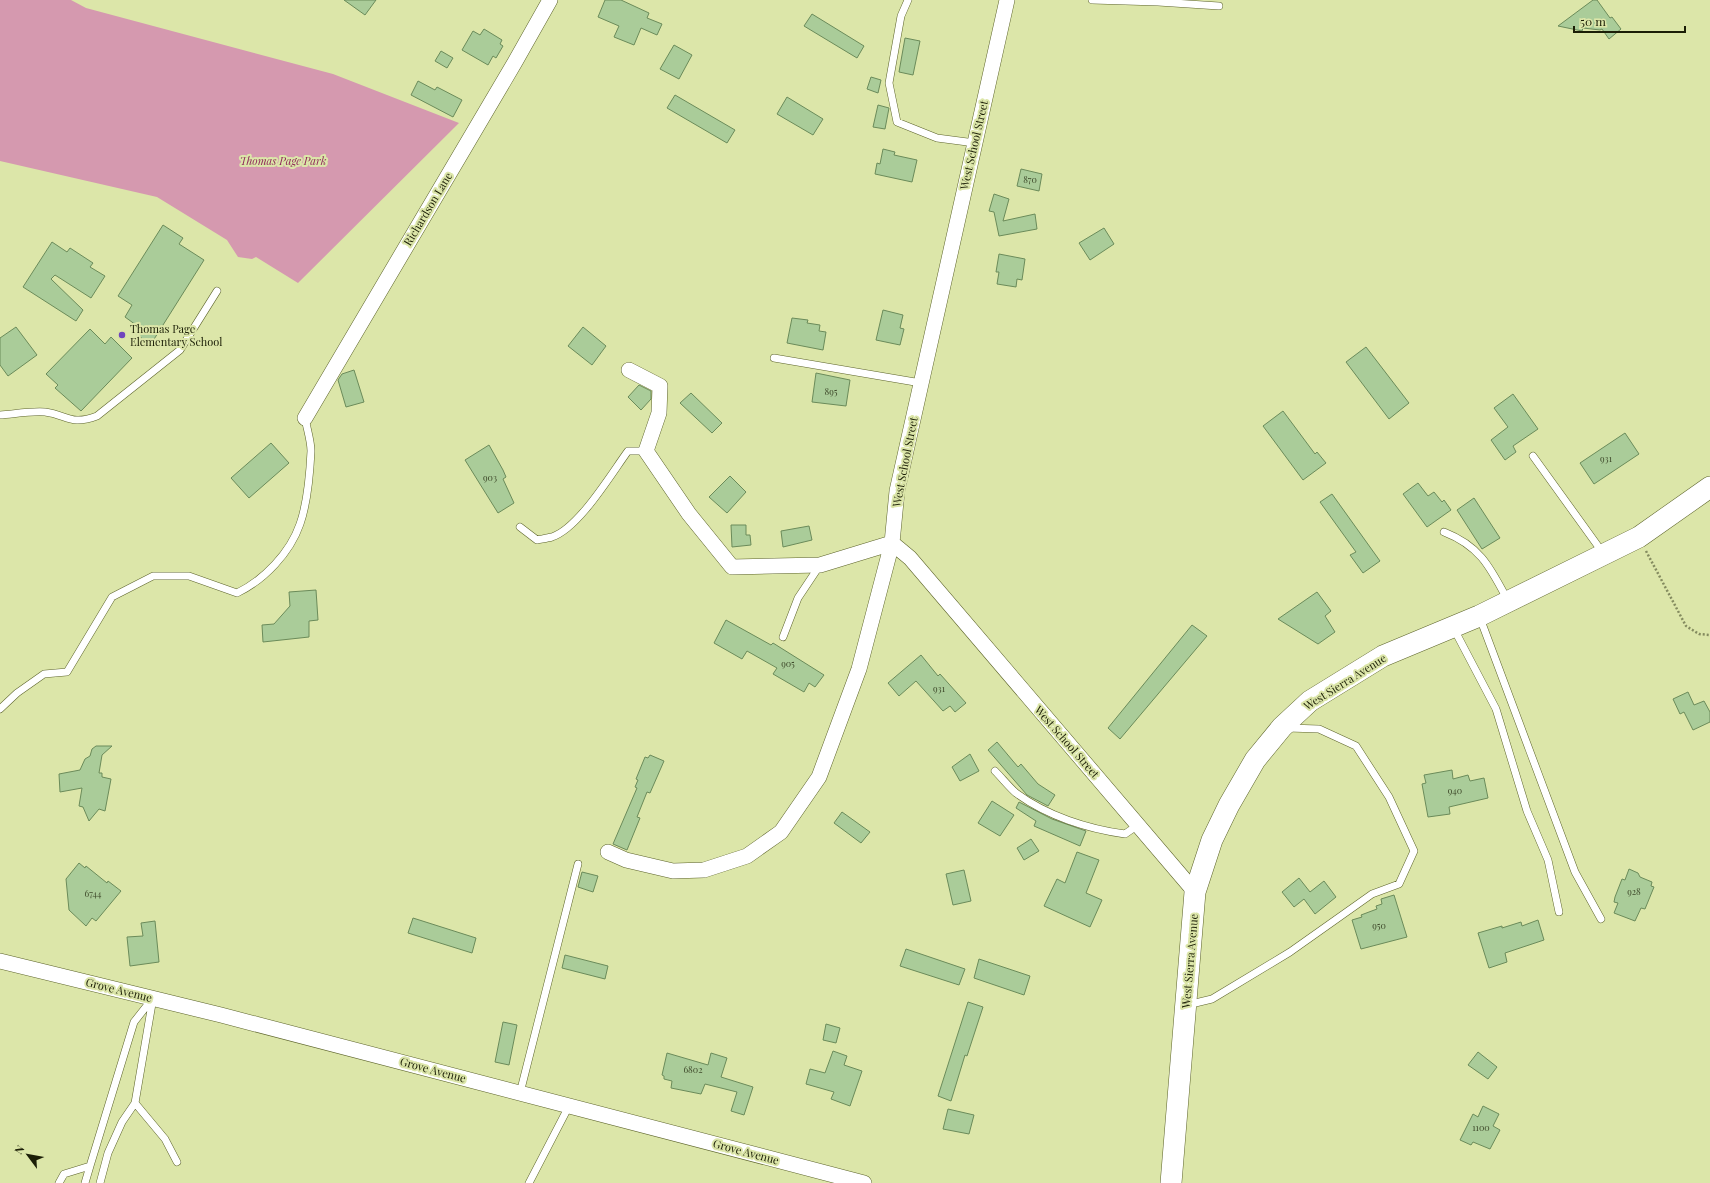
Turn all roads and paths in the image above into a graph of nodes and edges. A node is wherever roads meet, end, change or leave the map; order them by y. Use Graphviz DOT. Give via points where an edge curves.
graph roads {
  1 [pos="550,0"];
  2 [pos="908,0"];
  3 [pos="1005,0"];
  4 [pos="1092,0"];
  5 [pos="1219,6"];
  6 [pos="975,143"];
  7 [pos="218,291"];
  8 [pos="774,358"];
  9 [pos="629,370"];
  10 [pos="921,383"];
  11 [pos="0,415"];
  12 [pos="305,418"];
  13 [pos="646,451"];
  14 [pos="1533,456"];
  15 [pos="1710,487"];
  16 [pos="520,527"];
  17 [pos="1444,532"];
  18 [pos="1639,537"];
  19 [pos="892,543"];
  20 [pos="1604,553"];
  21 [pos="820,565"];
  22 [pos="1508,601"];
  23 [pos="1479,616"];
  24 [pos="1453,627"];
  25 [pos="1710,635"];
  26 [pos="783,637"];
  27 [pos="0,709"];
  28 [pos="1282,727"];
  29 [pos="995,771"];
  30 [pos="1138,825"];
  31 [pos="608,852"];
  32 [pos="578,864"];
  33 [pos="1195,892"];
  34 [pos="1559,912"];
  35 [pos="1601,919"];
  36 [pos="0,961"];
  37 [pos="153,998"];
  38 [pos="1186,1005"];
  39 [pos="520,1093"];
  40 [pos="135,1103"];
  41 [pos="569,1106"];
  42 [pos="177,1162"];
  43 [pos="90,1166"];
  44 [pos="59,1183"];
  45 [pos="85,1183"];
  46 [pos="100,1183"];
  47 [pos="529,1183"];
  48 [pos="864,1183"];
  49 [pos="1171,1183"];
  1 -- 12 [label="street, Richardson Lane"];
  2 -- 6 [label="lane" via="901,16 889,83 897,122 937,138"];
  3 -- 6 [label="street, West School Street"];
  4 -- 5 [label="lane"];
  6 -- 10 [label="street, West School Street"];
  7 -- 11 [label="lane" via="180,350 97,416 83,421 45,412"];
  8 -- 10 [label="lane"];
  9 -- 13 [label="street" via="660,386 659,413"];
  10 -- 19 [label="street, West School Street" via="897,491"];
  12 -- 27 [label="lane" via="311,450 300,525 286,551 269,571 250,586 237,592 189,576 153,576 112,597 67,672 44,674 17,692"];
  13 -- 16 [label="lane" via="628,451 572,524 553,537 537,540"];
  13 -- 21 [label="street" via="689,514 732,567"];
  14 -- 20 [label="lane"];
  15 -- 18 [label="main road, West Sierra Avenue"];
  17 -- 22 [label="lane" via="1476,549"];
  18 -- 20 [label="main road, West Sierra Avenue"];
  18 -- 25 [label="path" via="1686,626 1699,634"];
  19 -- 21 [label="street"];
  19 -- 30 [label="street, West School Street" via="910,558"];
  19 -- 31 [label="street" via="859,669 819,777 781,832 747,856 704,870 673,871 626,860"];
  20 -- 22 [label="main road, West Sierra Avenue"];
  21 -- 26 [label="lane" via="798,598"];
  22 -- 23 [label="main road, West Sierra Avenue"];
  23 -- 24 [label="main road, West Sierra Avenue"];
  23 -- 35 [label="lane" via="1574,872"];
  24 -- 28 [label="main road, West Sierra Avenue" via="1383,656 1310,701"];
  24 -- 34 [label="lane" via="1496,709 1527,811 1548,860"];
  28 -- 33 [label="main road, West Sierra Avenue" via="1255,760 1229,805 1212,840"];
  28 -- 38 [label="lane" via="1319,730 1356,746 1389,797 1414,851 1398,884 1372,894 1290,952 1212,998"];
  29 -- 30 [label="lane" via="1015,792 1032,804 1071,821 1103,831 1125,834"];
  30 -- 33 [label="street, West School Street"];
  32 -- 39 [label="lane"];
  33 -- 38 [label="main road, West Sierra Avenue"];
  36 -- 37 [label="street, Grove Avenue"];
  37 -- 39 [label="street, Grove Avenue"];
  37 -- 40 [label="lane"];
  37 -- 43 [label="lane" via="134,1022"];
  38 -- 49 [label="main road, West Sierra Avenue"];
  39 -- 41 [label="street, Grove Avenue"];
  40 -- 42 [label="lane" via="165,1139"];
  40 -- 46 [label="lane" via="122,1122 111,1147"];
  41 -- 47 [label="lane"];
  41 -- 48 [label="street, Grove Avenue"];
  43 -- 44 [label="lane" via="64,1174"];
  43 -- 45 [label="lane"];
}
